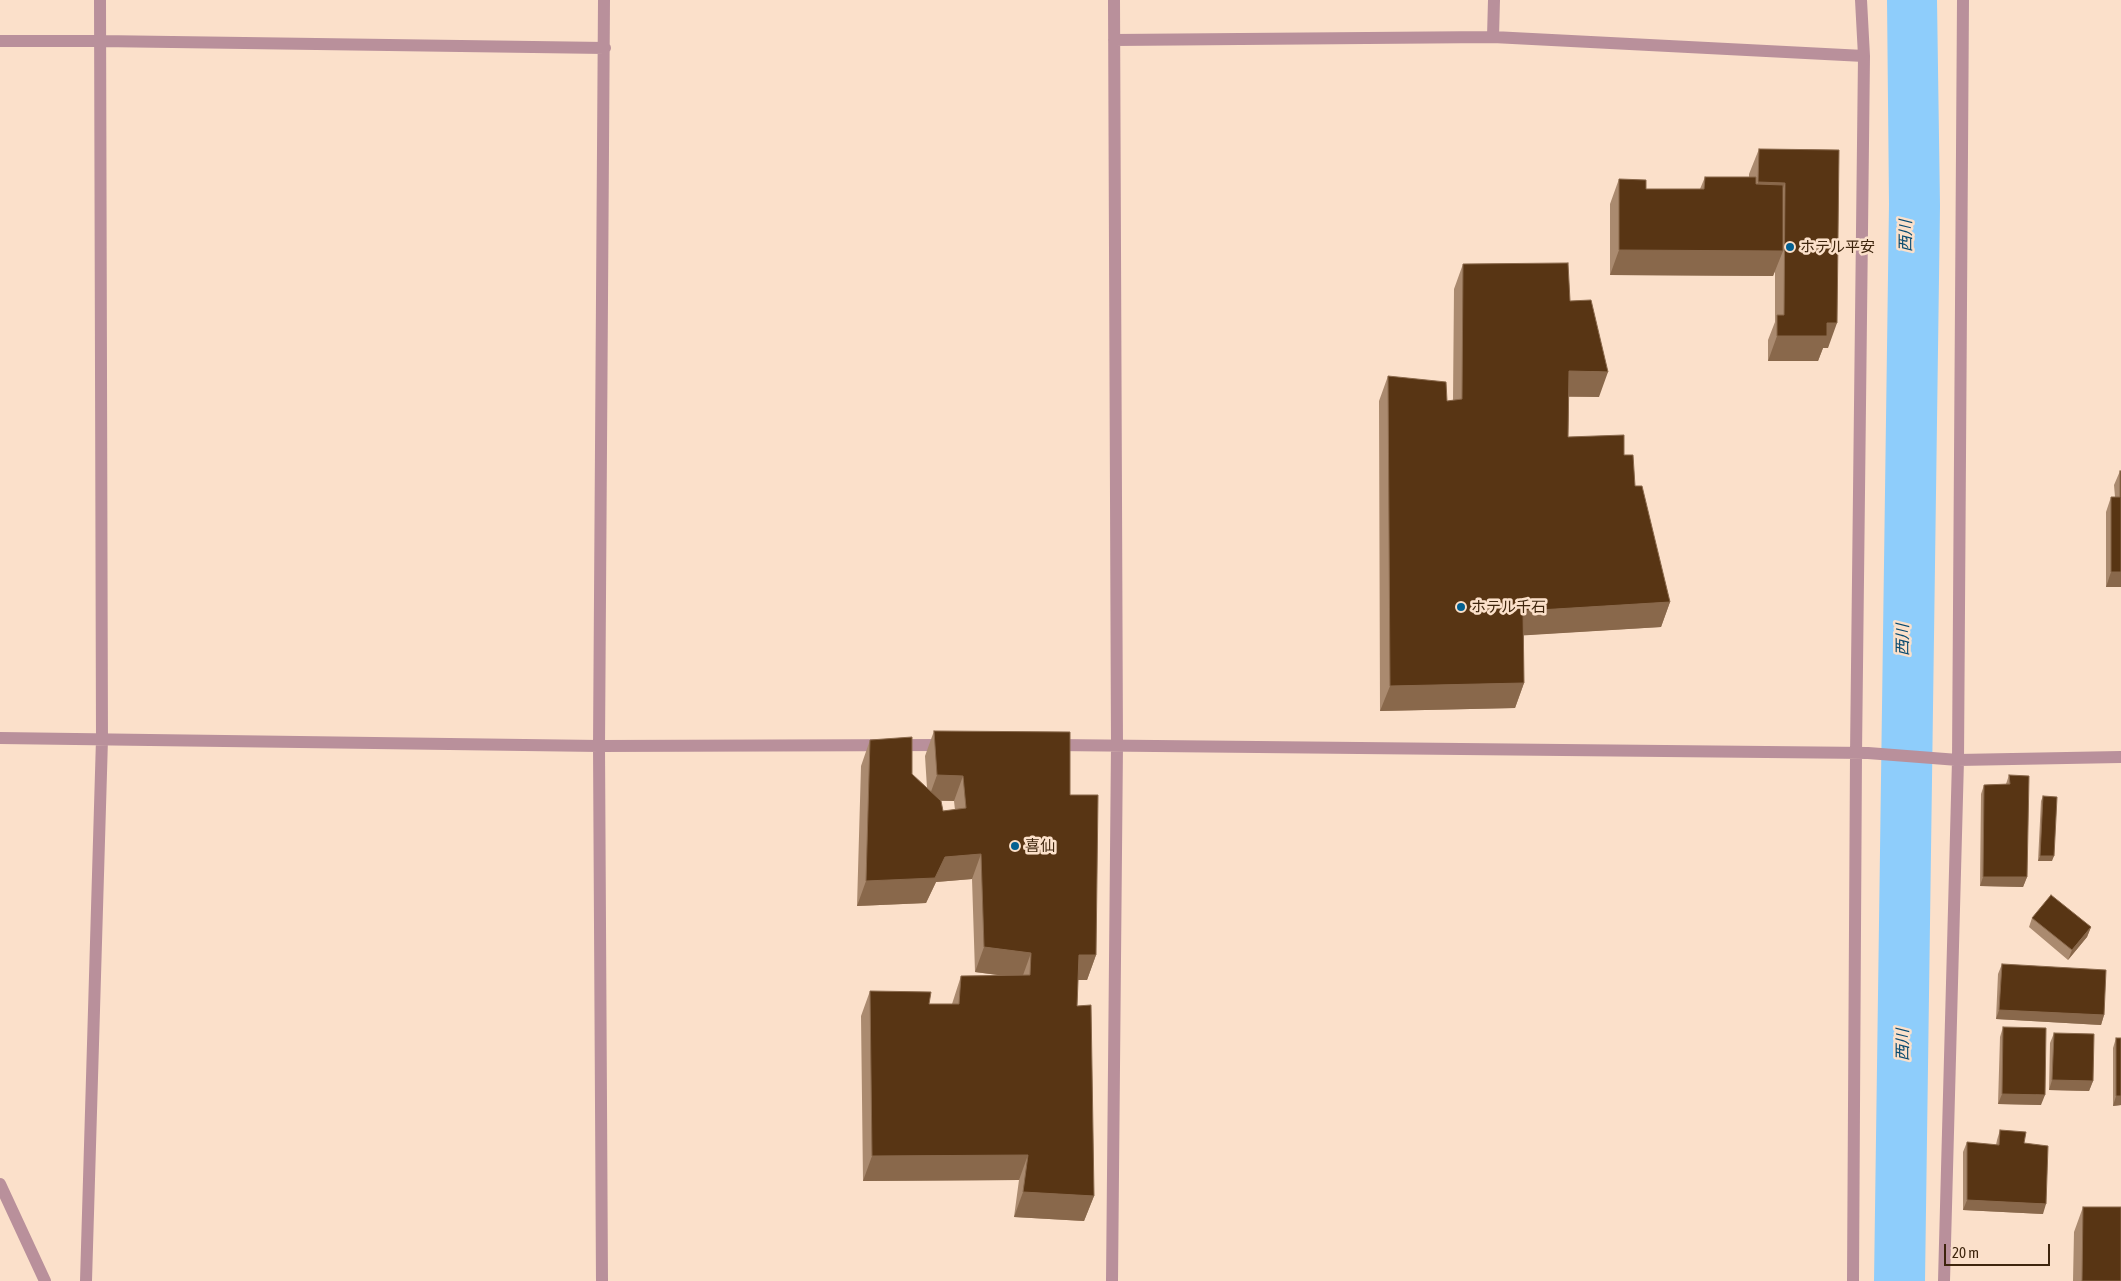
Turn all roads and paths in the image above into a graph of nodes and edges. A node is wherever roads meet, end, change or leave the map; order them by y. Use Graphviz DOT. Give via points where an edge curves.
graph roads {
  1 [pos="100,0"];
  2 [pos="604,0"];
  3 [pos="1114,0"];
  4 [pos="1494,0"];
  5 [pos="1861,0"];
  6 [pos="1963,0"];
  7 [pos="1493,37"];
  8 [pos="1114,40"];
  9 [pos="0,41"];
  10 [pos="100,41"];
  11 [pos="605,48"];
  12 [pos="1864,56"];
  13 [pos="0,738"];
  14 [pos="102,739"];
  15 [pos="958,745"];
  16 [pos="1037,745"];
  17 [pos="1117,745"];
  18 [pos="599,746"];
  19 [pos="1862,753"];
  20 [pos="2121,757"];
  21 [pos="1958,760"];
  22 [pos="0,1184"];
  23 [pos="45,1281"];
  24 [pos="86,1281"];
  25 [pos="602,1281"];
  26 [pos="1112,1281"];
  27 [pos="1853,1281"];
  28 [pos="1944,1281"];
  1 -- 10 [label="street"];
  2 -- 11 [label="street"];
  3 -- 8 [label="street"];
  4 -- 7 [label="street"];
  5 -- 12 [label="street"];
  6 -- 21 [label="street"];
  7 -- 8 [label="street"];
  7 -- 12 [label="street"];
  8 -- 17 [label="street"];
  9 -- 10 [label="street"];
  10 -- 11 [label="street"];
  10 -- 14 [label="street"];
  11 -- 18 [label="street"];
  12 -- 19 [label="street"];
  13 -- 14 [label="street"];
  14 -- 18 [label="street"];
  14 -- 24 [label="street"];
  15 -- 18 [label="street"];
  16 -- 17 [label="street"];
  17 -- 19 [label="street"];
  17 -- 26 [label="street"];
  18 -- 25 [label="street"];
  19 -- 21 [label="street"];
  19 -- 27 [label="street"];
  20 -- 21 [label="street"];
  21 -- 28 [label="street"];
  22 -- 23 [label="street"];
}
